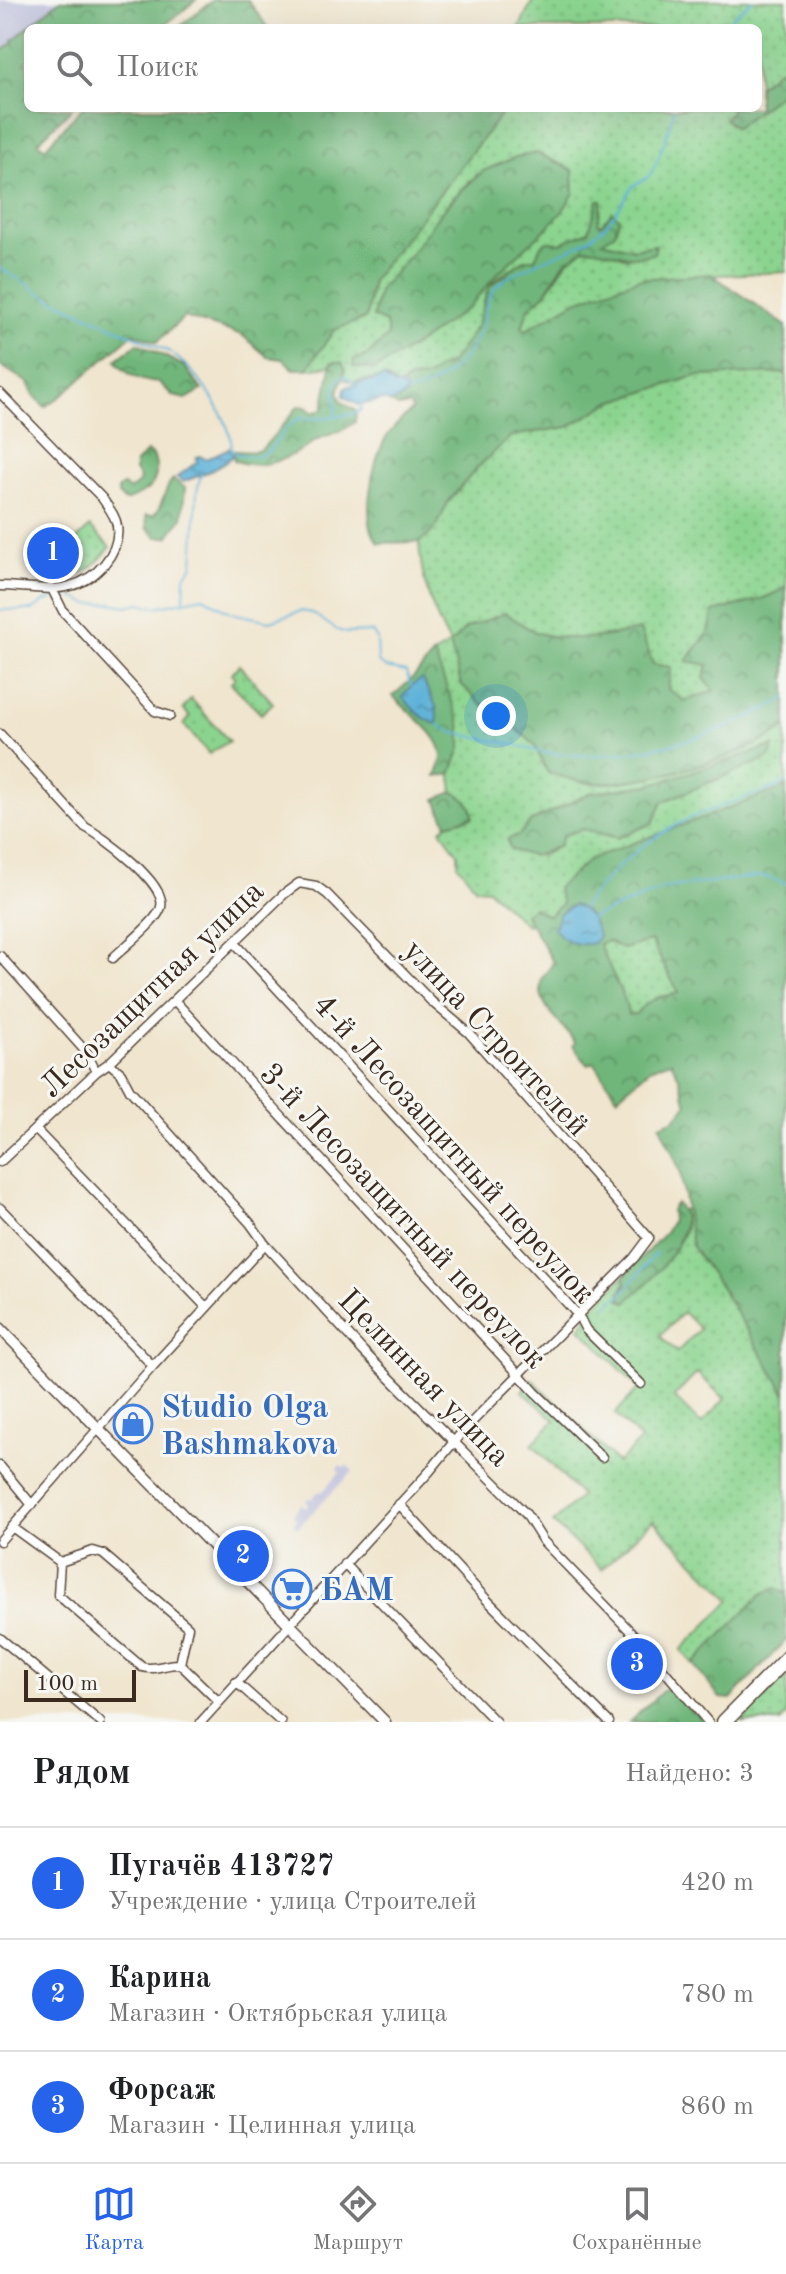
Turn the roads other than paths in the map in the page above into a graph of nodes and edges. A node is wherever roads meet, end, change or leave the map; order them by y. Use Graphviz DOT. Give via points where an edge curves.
graph roads {
  1 [pos="0,393"];
  2 [pos="0,586"];
  3 [pos="51,587"];
  4 [pos="170,716"];
  5 [pos="0,734"];
  6 [pos="299,883"];
  7 [pos="235,943"];
  8 [pos="0,956"];
  9 [pos="113,958"];
  10 [pos="175,1001"];
  11 [pos="109,1063"];
  12 [pos="96,1072"];
  13 [pos="36,1130"];
  14 [pos="0,1162"];
  15 [pos="0,1208"];
  16 [pos="265,1244"];
  17 [pos="206,1307"];
  18 [pos="578,1315"];
  19 [pos="0,1328"];
  20 [pos="153,1366"];
  21 [pos="519,1375"];
  22 [pos="641,1384"];
  23 [pos="98,1428"];
  24 [pos="453,1442"];
  25 [pos="602,1457"];
  26 [pos="0,1466"];
  27 [pos="399,1504"];
  28 [pos="32,1505"];
  29 [pos="12,1527"];
  30 [pos="0,1541"];
  31 [pos="60,1562"];
  32 [pos="344,1564"];
  33 [pos="289,1624"];
  34 [pos="0,1638"];
  35 [pos="786,1659"];
  36 [pos="180,1664"];
  37 [pos="236,1682"];
  38 [pos="218,1701"];
  39 [pos="100,1722"];
  40 [pos="202,1722"];
  41 [pos="281,1722"];
  42 [pos="385,1722"];
  43 [pos="496,1722"];
  44 [pos="609,1722"];
  45 [pos="708,1722"];
  46 [pos="724,1722"];
  1 -- 3 [label="street" via="102,498 117,526 112,553 96,572 73,586"];
  2 -- 3 [label="street"];
  3 -- 4 [label="street" via="63,611 155,711"];
  5 -- 9 [label="street" via="85,827 157,888 158,913"];
  6 -- 7 [label="street, Лесозащитная улица"];
  6 -- 18 [label="street, улица Строителей" via="327,894 469,1033 649,1238"];
  7 -- 10 [label="street, Лесозащитная улица"];
  7 -- 18 [label="street, 4-й Лесозащитный переулок"];
  8 -- 12 [label="street" via="87,1053"];
  10 -- 11 [label="street, Лесозащитная улица"];
  10 -- 21 [label="street, 3-й Лесозащитный переулок"];
  11 -- 12 [label="street, Лесозащитная улица"];
  11 -- 16 [label="street, Целинная улица"];
  12 -- 13 [label="street, Лесозащитная улица"];
  13 -- 14 [label="street, Лесозащитная улица"];
  13 -- 17 [label="street"];
  15 -- 20 [label="street"];
  16 -- 17 [label="street"];
  16 -- 24 [label="street, Целинная улица"];
  17 -- 20 [label="street"];
  18 -- 21 [label="street"];
  18 -- 22 [label="street, 4-й Лесозащитный переулок" via="586,1330"];
  19 -- 23 [label="street"];
  20 -- 23 [label="street"];
  21 -- 24 [label="street"];
  21 -- 25 [label="street, 3-й Лесозащитный переулок"];
  23 -- 28 [label="street"];
  23 -- 33 [label="street"];
  24 -- 27 [label="street"];
  24 -- 45 [label="street, Целинная улица" via="526,1514 543,1541"];
  26 -- 28 [label="street"];
  27 -- 32 [label="street"];
  27 -- 44 [label="street"];
  28 -- 29 [label="street"];
  29 -- 30 [label="street"];
  29 -- 31 [label="street"];
  31 -- 36 [label="street" via="58,1595 142,1667"];
  31 -- 36 [label="street" via="93,1551 103,1554 188,1627"];
  32 -- 33 [label="street"];
  32 -- 43 [label="street"];
  33 -- 37 [label="street"];
  33 -- 42 [label="street"];
  34 -- 39 [label="street"];
  35 -- 46 [label="highway"];
  36 -- 38 [label="street"];
  37 -- 38 [label="street"];
  37 -- 41 [label="street"];
  38 -- 40 [label="street"];
}
